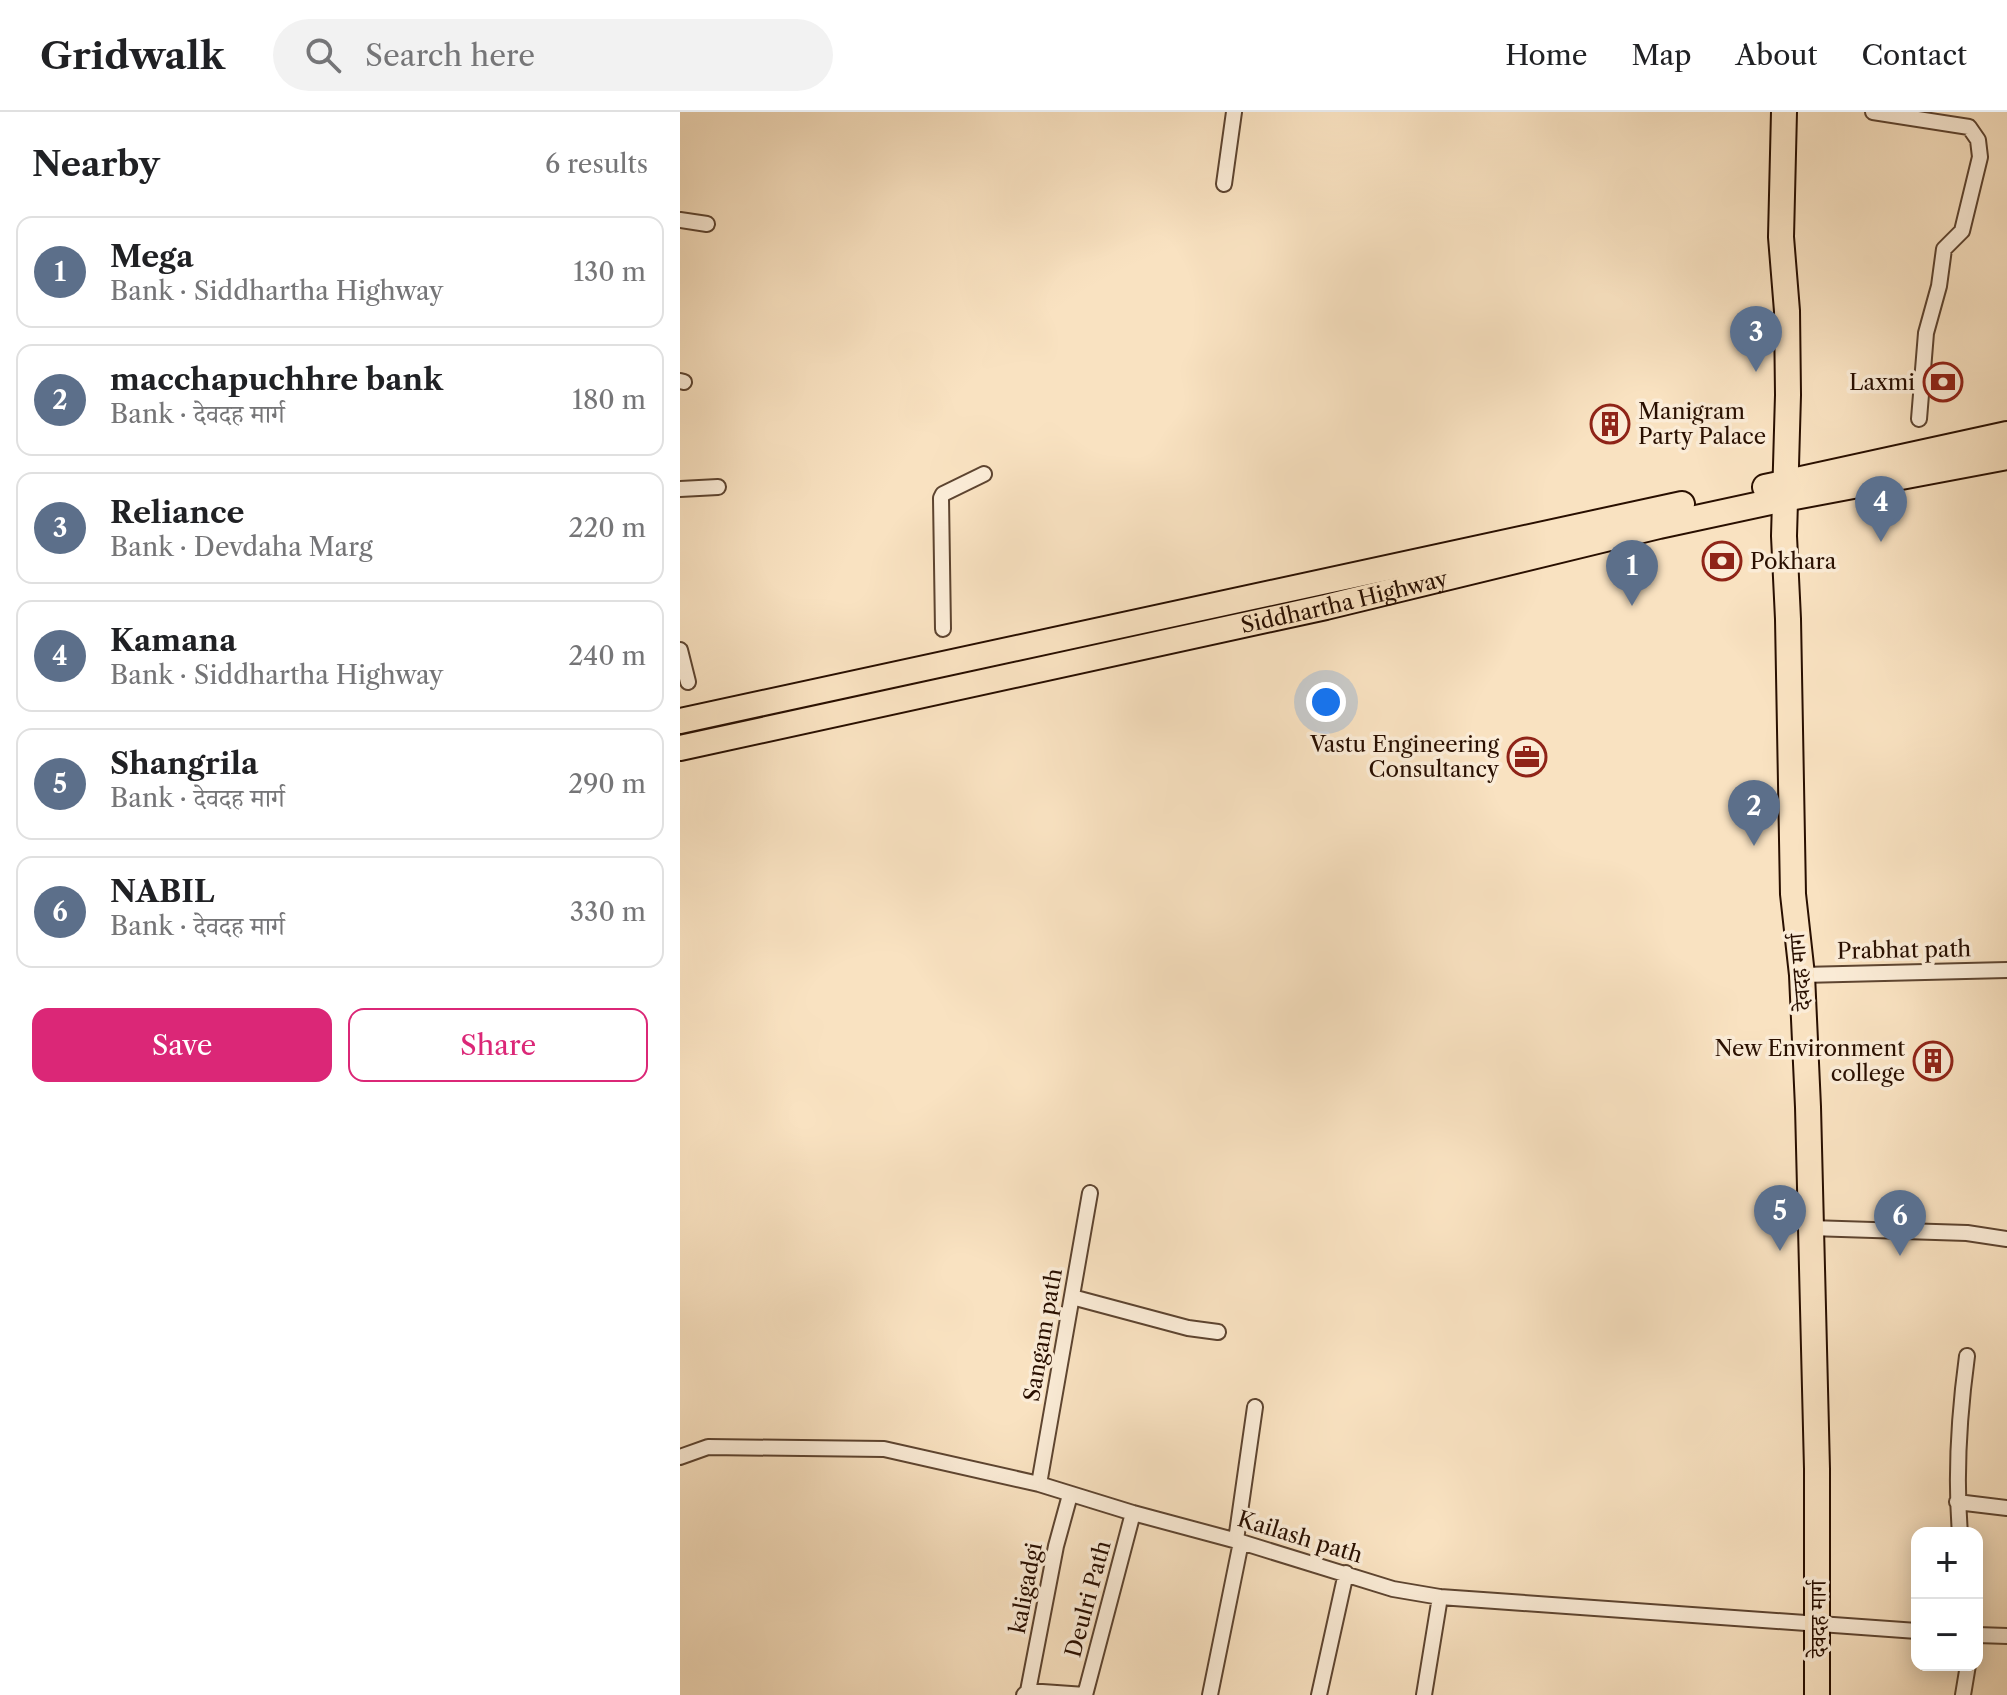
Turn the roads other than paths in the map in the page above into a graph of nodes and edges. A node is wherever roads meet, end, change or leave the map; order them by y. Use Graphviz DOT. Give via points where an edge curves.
graph roads {
  1 [pos="1234,112"];
  2 [pos="1784,112"];
  3 [pos="1873,112"];
  4 [pos="1970,119"];
  5 [pos="1224,184"];
  6 [pos="680,220"];
  7 [pos="707,224"];
  8 [pos="1919,419"];
  9 [pos="2007,434"];
  10 [pos="2007,457"];
  11 [pos="984,474"];
  12 [pos="718,487"];
  13 [pos="680,489"];
  14 [pos="1784,491"];
  15 [pos="943,629"];
  16 [pos="680,650"];
  17 [pos="688,682"];
  18 [pos="680,721"];
  19 [pos="680,748"];
  20 [pos="2007,970"];
  21 [pos="1802,975"];
  22 [pos="1090,1193"];
  23 [pos="1810,1228"];
  24 [pos="2007,1239"];
  25 [pos="1072,1297"];
  26 [pos="1218,1332"];
  27 [pos="1967,1356"];
  28 [pos="1255,1407"];
  29 [pos="680,1457"];
  30 [pos="1039,1484"];
  31 [pos="1070,1495"];
  32 [pos="1957,1502"];
  33 [pos="2007,1508"];
  34 [pos="1133,1513"];
  35 [pos="1959,1527"];
  36 [pos="1238,1541"];
  37 [pos="1346,1573"];
  38 [pos="1440,1597"];
  39 [pos="1818,1625"];
  40 [pos="1911,1631"];
  41 [pos="1983,1635"];
  42 [pos="2007,1636"];
  43 [pos="1967,1671"];
  44 [pos="1026,1693"];
  45 [pos="1085,1695"];
  46 [pos="1210,1695"];
  47 [pos="1319,1695"];
  48 [pos="1424,1695"];
  49 [pos="1817,1695"];
  50 [pos="1963,1695"];
  1 -- 5 [label="street"];
  2 -- 14 [label="main road, देवदह मार्ग"];
  3 -- 4 [label="street"];
  4 -- 8 [label="street" via="1980,157 1962,231 1944,249 1926,333"];
  6 -- 7 [label="street"];
  9 -- 14 [label="main road, Siddhartha Highway"];
  10 -- 14 [label="main road, Siddhartha Highway"];
  11 -- 15 [label="street" via="941,498"];
  12 -- 13 [label="street"];
  14 -- 18 [label="main road, Siddhartha Highway" via="1167,614"];
  14 -- 19 [label="main road, Siddhartha Highway" via="1326,607"];
  14 -- 21 [label="main road, देवदह मार्ग" via="1793,894"];
  16 -- 17 [label="street"];
  20 -- 21 [label="street, Prabhat path"];
  21 -- 23 [label="main road, देवदह मार्ग"];
  22 -- 25 [label="street, Sangam path"];
  23 -- 24 [label="street"];
  23 -- 39 [label="main road, देवदह मार्ग"];
  25 -- 26 [label="street"];
  25 -- 30 [label="street, Sangam path"];
  27 -- 32 [label="street" via="1958,1419"];
  28 -- 36 [label="street"];
  29 -- 30 [label="street, Kailash path" via="708,1447 876,1449"];
  30 -- 31 [label="street, Kailash path"];
  31 -- 34 [label="street, Kailash path"];
  31 -- 44 [label="street, kaligadgi"];
  32 -- 33 [label="street"];
  32 -- 35 [label="street"];
  34 -- 36 [label="street, Kailash path"];
  34 -- 45 [label="street, Deulri Path"];
  36 -- 37 [label="street, Kailash path"];
  36 -- 46 [label="street"];
  37 -- 38 [label="street, Kailash path"];
  37 -- 47 [label="street"];
  38 -- 39 [label="street, Kailash path"];
  38 -- 48 [label="street"];
  39 -- 40 [label="street, Kailash path"];
  39 -- 49 [label="main road, देवदह मार्ग"];
  41 -- 42 [label="street"];
  43 -- 50 [label="street"];
  44 -- 45 [label="street"];
}
